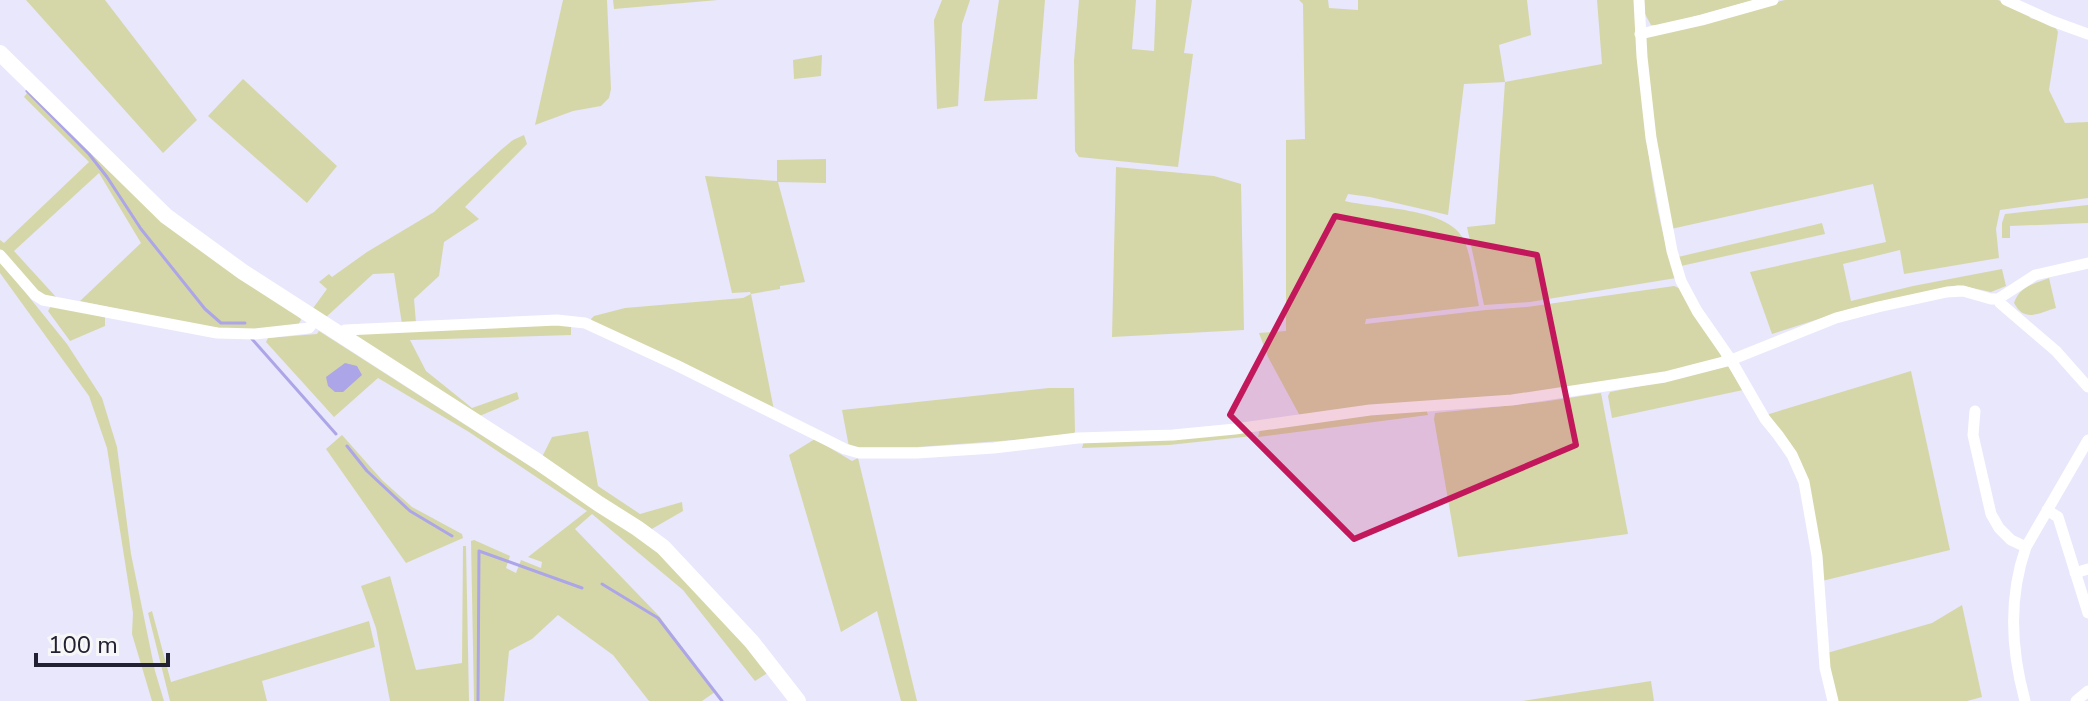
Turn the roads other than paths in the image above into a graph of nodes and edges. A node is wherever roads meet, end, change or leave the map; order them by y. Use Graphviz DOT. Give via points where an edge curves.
graph roads {
  1 [pos="1639,0"];
  2 [pos="1773,0"];
  3 [pos="2006,0"];
  4 [pos="1640,34"];
  5 [pos="2088,34"];
  6 [pos="0,53"];
  7 [pos="0,255"];
  8 [pos="2088,263"];
  9 [pos="1998,299"];
  10 [pos="315,320"];
  11 [pos="339,335"];
  12 [pos="1731,360"];
  13 [pos="2088,387"];
  14 [pos="1975,411"];
  15 [pos="2088,440"];
  16 [pos="2047,510"];
  17 [pos="2026,547"];
  18 [pos="2088,569"];
  19 [pos="2075,573"];
  20 [pos="2088,613"];
  21 [pos="2088,691"];
  22 [pos="798,701"];
  23 [pos="1833,701"];
  24 [pos="2025,701"];
  25 [pos="2076,701"];
  1 -- 4 [label="street"];
  2 -- 4 [label="street"];
  3 -- 5 [label="street"];
  4 -- 12 [label="street" via="1657,177 1676,267 1697,311"];
  6 -- 10 [label="main road" via="166,216"];
  7 -- 10 [label="street" via="43,300 217,333 309,328"];
  8 -- 9 [label="street" via="2035,275"];
  9 -- 12 [label="street" via="1955,291 1878,307"];
  9 -- 13 [label="street"];
  10 -- 11 [label="main road"];
  11 -- 12 [label="street" via="345,330 447,325 585,323 859,453 1173,435 1370,410 1512,400 1665,377"];
  11 -- 22 [label="main road" via="663,547 752,642"];
  12 -- 23 [label="street" via="1804,482"];
  14 -- 17 [label="street" via="1973,435 1991,514 2011,540"];
  15 -- 16 [label="street"];
  16 -- 17 [label="street"];
  16 -- 19 [label="street" via="2058,517"];
  17 -- 24 [label="street" via="2016,581 2013,629"];
  18 -- 19 [label="street"];
  19 -- 20 [label="street"];
  21 -- 25 [label="street"];
}
